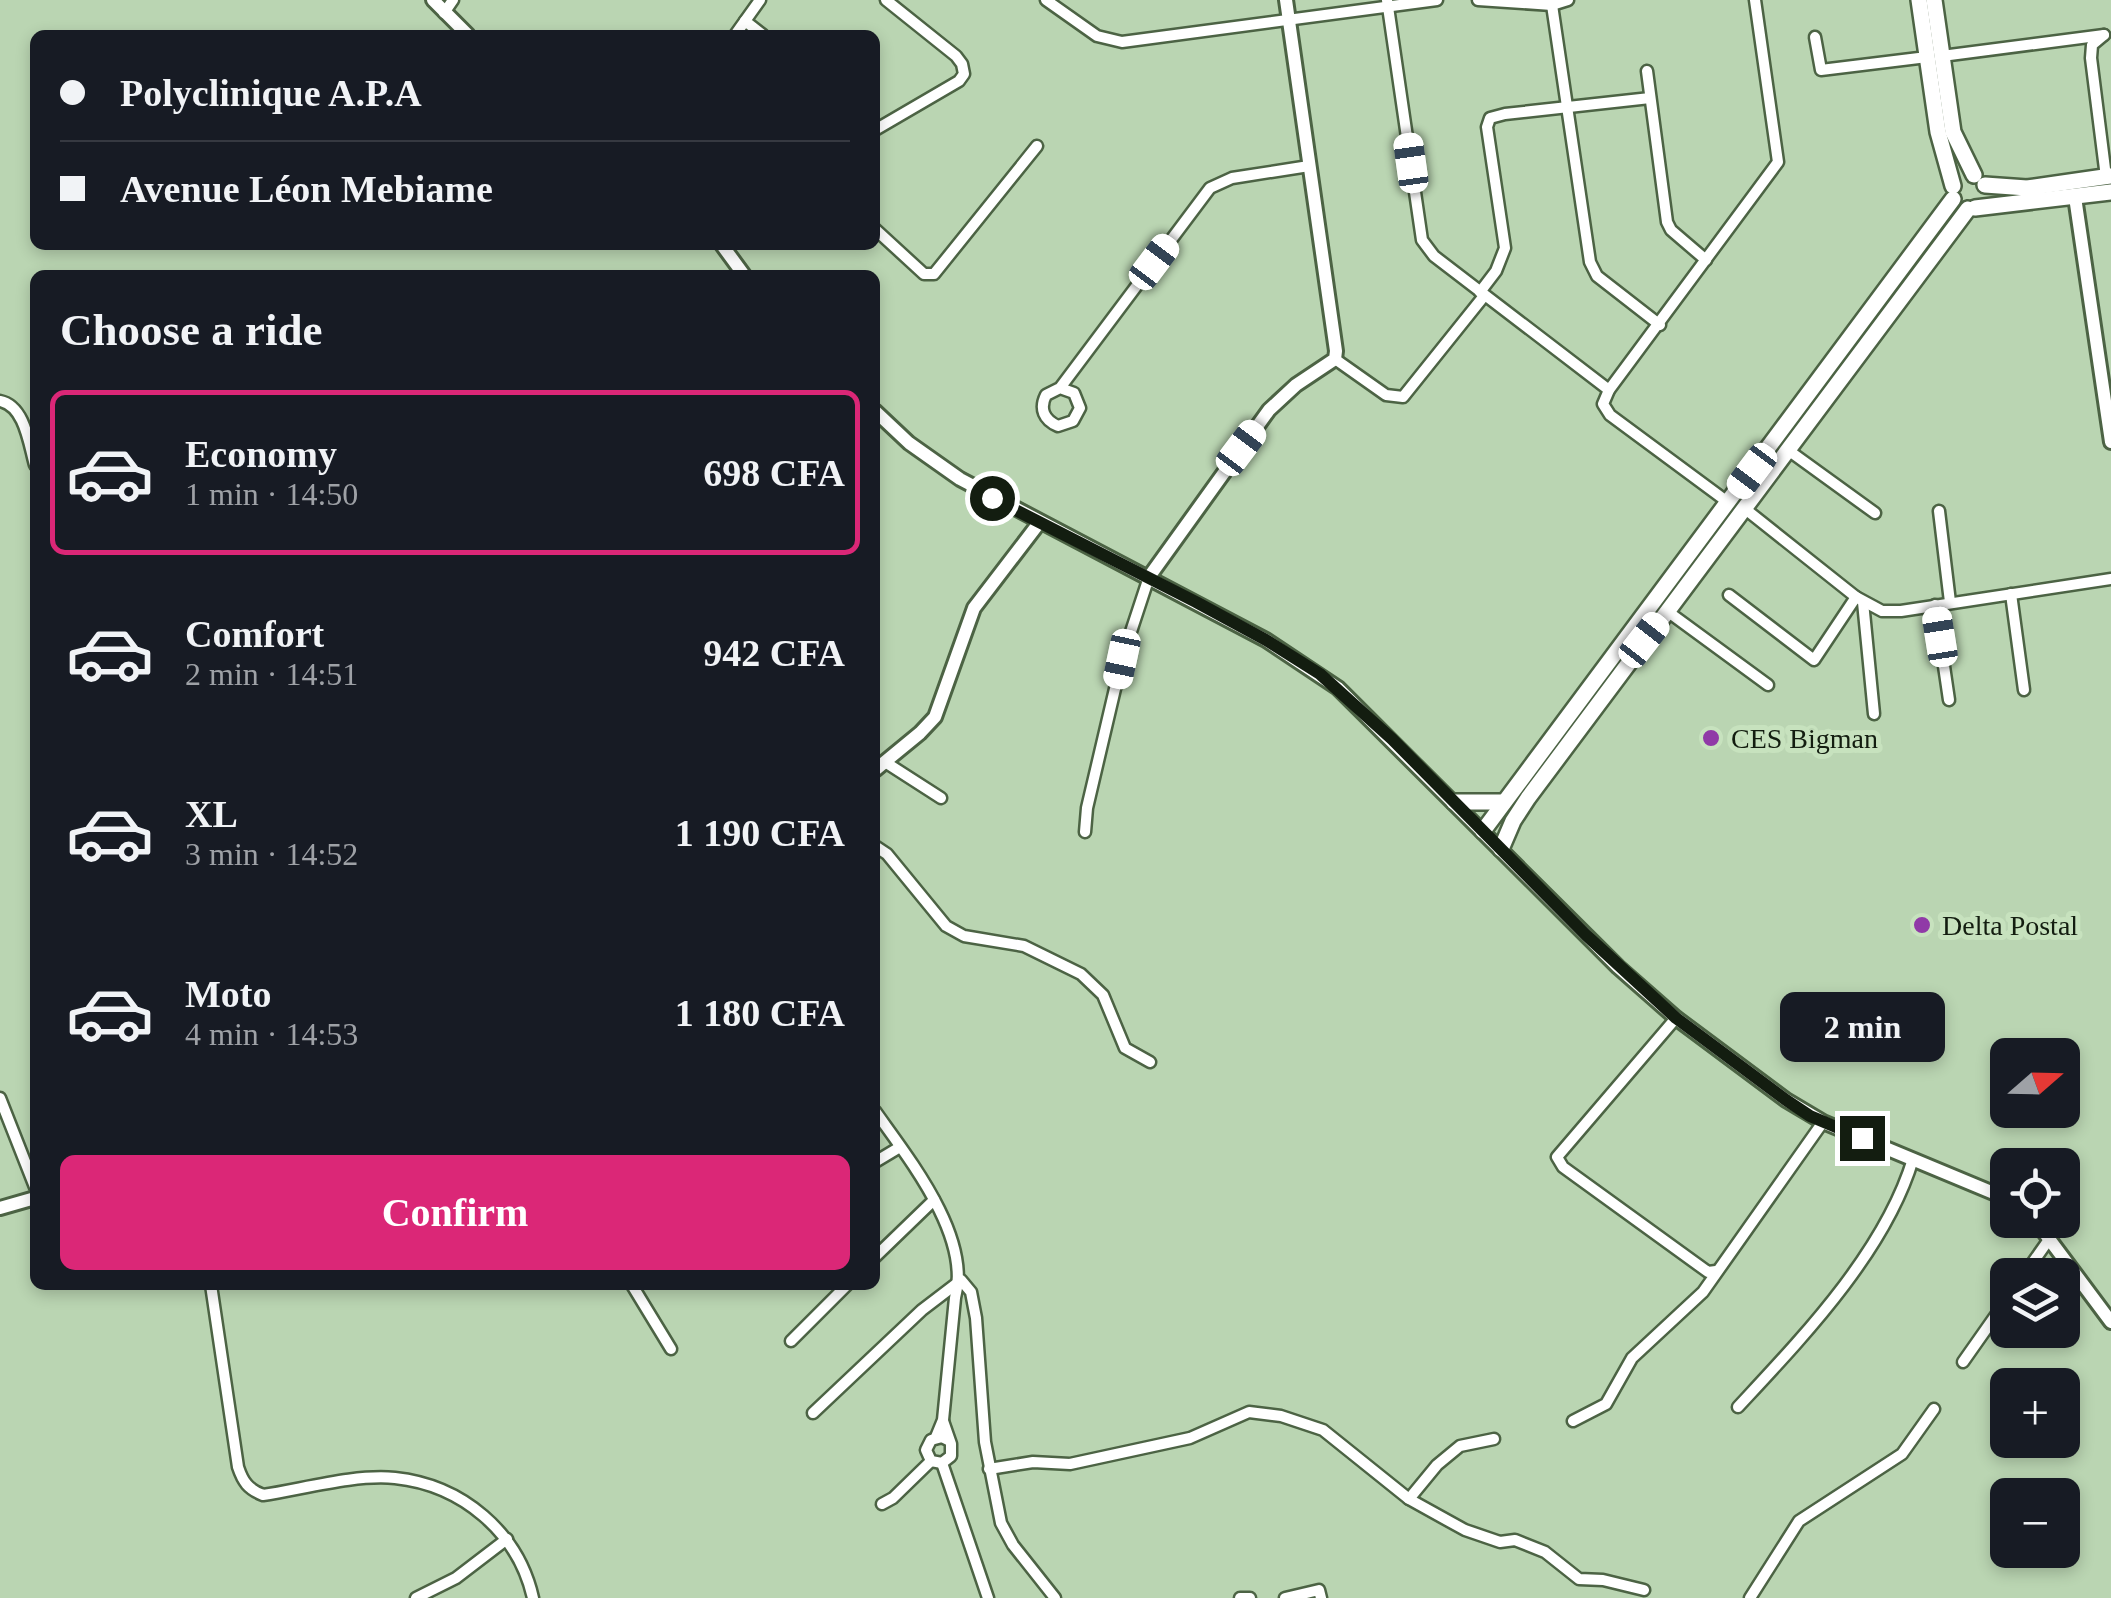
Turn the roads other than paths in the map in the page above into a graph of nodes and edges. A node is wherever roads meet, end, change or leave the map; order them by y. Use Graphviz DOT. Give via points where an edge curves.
graph roads {
  1 [pos="433,0"];
  2 [pos="453,0"];
  3 [pos="760,0"];
  4 [pos="886,0"];
  5 [pos="1046,0"];
  6 [pos="1286,0"];
  7 [pos="1436,0"];
  8 [pos="1478,0"];
  9 [pos="1568,0"];
  10 [pos="1755,0"];
  11 [pos="1919,0"];
  12 [pos="1934,0"];
  13 [pos="1387,4"];
  14 [pos="1552,5"];
  15 [pos="444,12"];
  16 [pos="1288,19"];
  17 [pos="745,21"];
  18 [pos="463,30"];
  19 [pos="739,30"];
  20 [pos="757,30"];
  21 [pos="2108,34"];
  22 [pos="1815,38"];
  23 [pos="1935,57"];
  24 [pos="1647,71"];
  25 [pos="1650,98"];
  26 [pos="1567,107"];
  27 [pos="880,127"];
  28 [pos="1037,146"];
  29 [pos="1310,166"];
  30 [pos="1980,180"];
  31 [pos="2109,182"];
  32 [pos="1953,192"];
  33 [pos="2075,197"];
  34 [pos="1971,208"];
  35 [pos="880,234"];
  36 [pos="1706,260"];
  37 [pos="1482,294"];
  38 [pos="1660,325"];
  39 [pos="1335,359"];
  40 [pos="1060,388"];
  41 [pos="1609,390"];
  42 [pos="0,401"];
  43 [pos="880,415"];
  44 [pos="2111,442"];
  45 [pos="30,447"];
  46 [pos="1788,450"];
  47 [pos="1736,505"];
  48 [pos="1939,511"];
  49 [pos="1875,513"];
  50 [pos="1039,523"];
  51 [pos="1149,578"];
  52 [pos="2111,580"];
  53 [pos="2010,594"];
  54 [pos="1729,595"];
  55 [pos="1860,599"];
  56 [pos="1950,602"];
  57 [pos="1935,605"];
  58 [pos="1667,611"];
  59 [pos="1768,684"];
  60 [pos="2024,690"];
  61 [pos="1950,700"];
  62 [pos="1874,714"];
  63 [pos="880,766"];
  64 [pos="941,798"];
  65 [pos="1454,802"];
  66 [pos="1504,802"];
  67 [pos="1085,832"];
  68 [pos="1483,832"];
  69 [pos="1502,848"];
  70 [pos="880,849"];
  71 [pos="1676,1018"];
  72 [pos="1150,1062"];
  73 [pos="0,1098"];
  74 [pos="880,1118"];
  75 [pos="1823,1122"];
  76 [pos="900,1146"];
  77 [pos="1913,1158"];
  78 [pos="880,1159"];
  79 [pos="30,1174"];
  80 [pos="1990,1191"];
  81 [pos="30,1199"];
  82 [pos="934,1200"];
  83 [pos="0,1208"];
  84 [pos="2050,1238"];
  85 [pos="880,1253"];
  86 [pos="2036,1258"];
  87 [pos="1716,1271"];
  88 [pos="960,1280"];
  89 [pos="212,1290"];
  90 [pos="635,1290"];
  91 [pos="842,1290"];
  92 [pos="2111,1322"];
  93 [pos="1990,1324"];
  94 [pos="792,1341"];
  95 [pos="671,1349"];
  96 [pos="1963,1362"];
  97 [pos="1738,1408"];
  98 [pos="1934,1409"];
  99 [pos="814,1413"];
  100 [pos="1573,1420"];
  101 [pos="942,1438"];
  102 [pos="1494,1439"];
  103 [pos="937,1462"];
  104 [pos="989,1470"];
  105 [pos="1409,1500"];
  106 [pos="882,1504"];
  107 [pos="507,1539"];
  108 [pos="1644,1590"];
  109 [pos="416,1598"];
  110 [pos="533,1598"];
  111 [pos="988,1598"];
  112 [pos="1054,1598"];
  113 [pos="1240,1598"];
  114 [pos="1250,1598"];
  115 [pos="1284,1598"];
  116 [pos="1321,1598"];
  117 [pos="1750,1598"];
  1 -- 15 [label="street"];
  2 -- 15 [label="street"];
  3 -- 17 [label="street"];
  4 -- 27 [label="street" via="956,56 964,74"];
  5 -- 16 [label="street" via="1097,36 1122,42"];
  6 -- 16 [label="street"];
  7 -- 13 [label="street"];
  8 -- 14 [label="street"];
  9 -- 14 [label="street"];
  10 -- 36 [label="street" via="1778,162"];
  11 -- 23 [label="main road"];
  12 -- 23 [label="main road"];
  13 -- 16 [label="street"];
  13 -- 37 [label="street" via="1422,240"];
  14 -- 26 [label="street"];
  15 -- 18 [label="street"];
  16 -- 29 [label="street"];
  17 -- 19 [label="street"];
  17 -- 20 [label="street"];
  21 -- 23 [label="street"];
  21 -- 31 [label="street" via="2092,45 2091,58"];
  22 -- 23 [label="street" via="1821,70"];
  23 -- 30 [label="main road" via="1953,132"];
  23 -- 32 [label="main road" via="1942,158"];
  24 -- 25 [label="street"];
  25 -- 26 [label="street"];
  25 -- 36 [label="street" via="1667,222"];
  26 -- 37 [label="street" via="1487,121 1505,248"];
  26 -- 38 [label="street" via="1592,268"];
  28 -- 35 [label="street" via="934,274 924,274"];
  29 -- 39 [label="street"];
  29 -- 40 [label="street" via="1222,180 1210,188"];
  30 -- 31 [label="main road" via="2027,188"];
  30 -- 32 [label="main road" via="1961,176"];
  30 -- 34 [label="main road" via="1986,196"];
  31 -- 33 [label="main road"];
  32 -- 34 [label="main road" via="1958,205"];
  32 -- 47 [label="main road"];
  33 -- 34 [label="main road"];
  33 -- 44 [label="street"];
  34 -- 46 [label="main road"];
  36 -- 38 [label="street"];
  37 -- 39 [label="street" via="1404,397 1386,395"];
  37 -- 41 [label="street"];
  38 -- 41 [label="street"];
  39 -- 51 [label="street" via="1270,410"];
  41 -- 47 [label="street" via="1603,404 1610,414"];
  42 -- 45 [label="street" via="14,408"];
  43 -- 50 [label="street" via="934,462"];
  46 -- 47 [label="main road"];
  46 -- 49 [label="street"];
  47 -- 55 [label="street"];
  47 -- 58 [label="main road"];
  47 -- 66 [label="main road"];
  48 -- 56 [label="street"];
  50 -- 51 [label="street"];
  50 -- 63 [label="street" via="974,608 935,717"];
  51 -- 65 [label="street" via="1320,674"];
  51 -- 67 [label="street" via="1122,659"];
  52 -- 53 [label="street"];
  53 -- 56 [label="street"];
  53 -- 60 [label="street"];
  54 -- 55 [label="street" via="1814,660"];
  55 -- 57 [label="street" via="1889,612"];
  55 -- 62 [label="street"];
  56 -- 57 [label="street"];
  57 -- 61 [label="street"];
  58 -- 59 [label="street"];
  58 -- 69 [label="main road" via="1528,798"];
  63 -- 64 [label="street"];
  65 -- 66 [label="main road"];
  65 -- 68 [label="street"];
  66 -- 68 [label="main road"];
  68 -- 69 [label="street"];
  69 -- 71 [label="street"];
  70 -- 72 [label="street" via="946,926 964,936 1024,946 1081,974 1104,995 1125,1048"];
  71 -- 75 [label="street"];
  71 -- 87 [label="street" via="1557,1157 1639,1224 1708,1272"];
  73 -- 79 [label="street"];
  74 -- 76 [label="street"];
  75 -- 77 [label="street"];
  75 -- 87 [label="street"];
  76 -- 78 [label="street"];
  76 -- 82 [label="street"];
  77 -- 80 [label="street"];
  77 -- 97 [label="street" via="1897,1204 1846,1279"];
  81 -- 83 [label="street"];
  82 -- 85 [label="street"];
  82 -- 88 [label="street"];
  84 -- 86 [label="street"];
  84 -- 92 [label="street"];
  87 -- 100 [label="street" via="1682,1314 1632,1358 1606,1404"];
  88 -- 99 [label="street"];
  88 -- 101 [label="street"];
  88 -- 104 [label="street" via="971,1292 976,1318"];
  89 -- 107 [label="street" via="238,1467 252,1491 396,1478 478,1510"];
  90 -- 95 [label="street"];
  91 -- 94 [label="street"];
  93 -- 96 [label="street"];
  98 -- 117 [label="street" via="1902,1454 1799,1521"];
  101 -- 103 [label="street" via="951,1444 951,1456"];
  101 -- 103 [label="street" via="927,1444 927,1456"];
  102 -- 105 [label="street" via="1460,1446 1436,1464"];
  103 -- 106 [label="street"];
  103 -- 111 [label="street"];
  104 -- 105 [label="street" via="1070,1464 1190,1438 1236,1416 1261,1413 1323,1430"];
  104 -- 112 [label="street" via="1001,1523"];
  105 -- 108 [label="street" via="1466,1530 1544,1552 1580,1579"];
  107 -- 109 [label="street"];
  107 -- 110 [label="street"];
  113 -- 114 [label="street"];
  115 -- 116 [label="street" via="1318,1590"];
}
